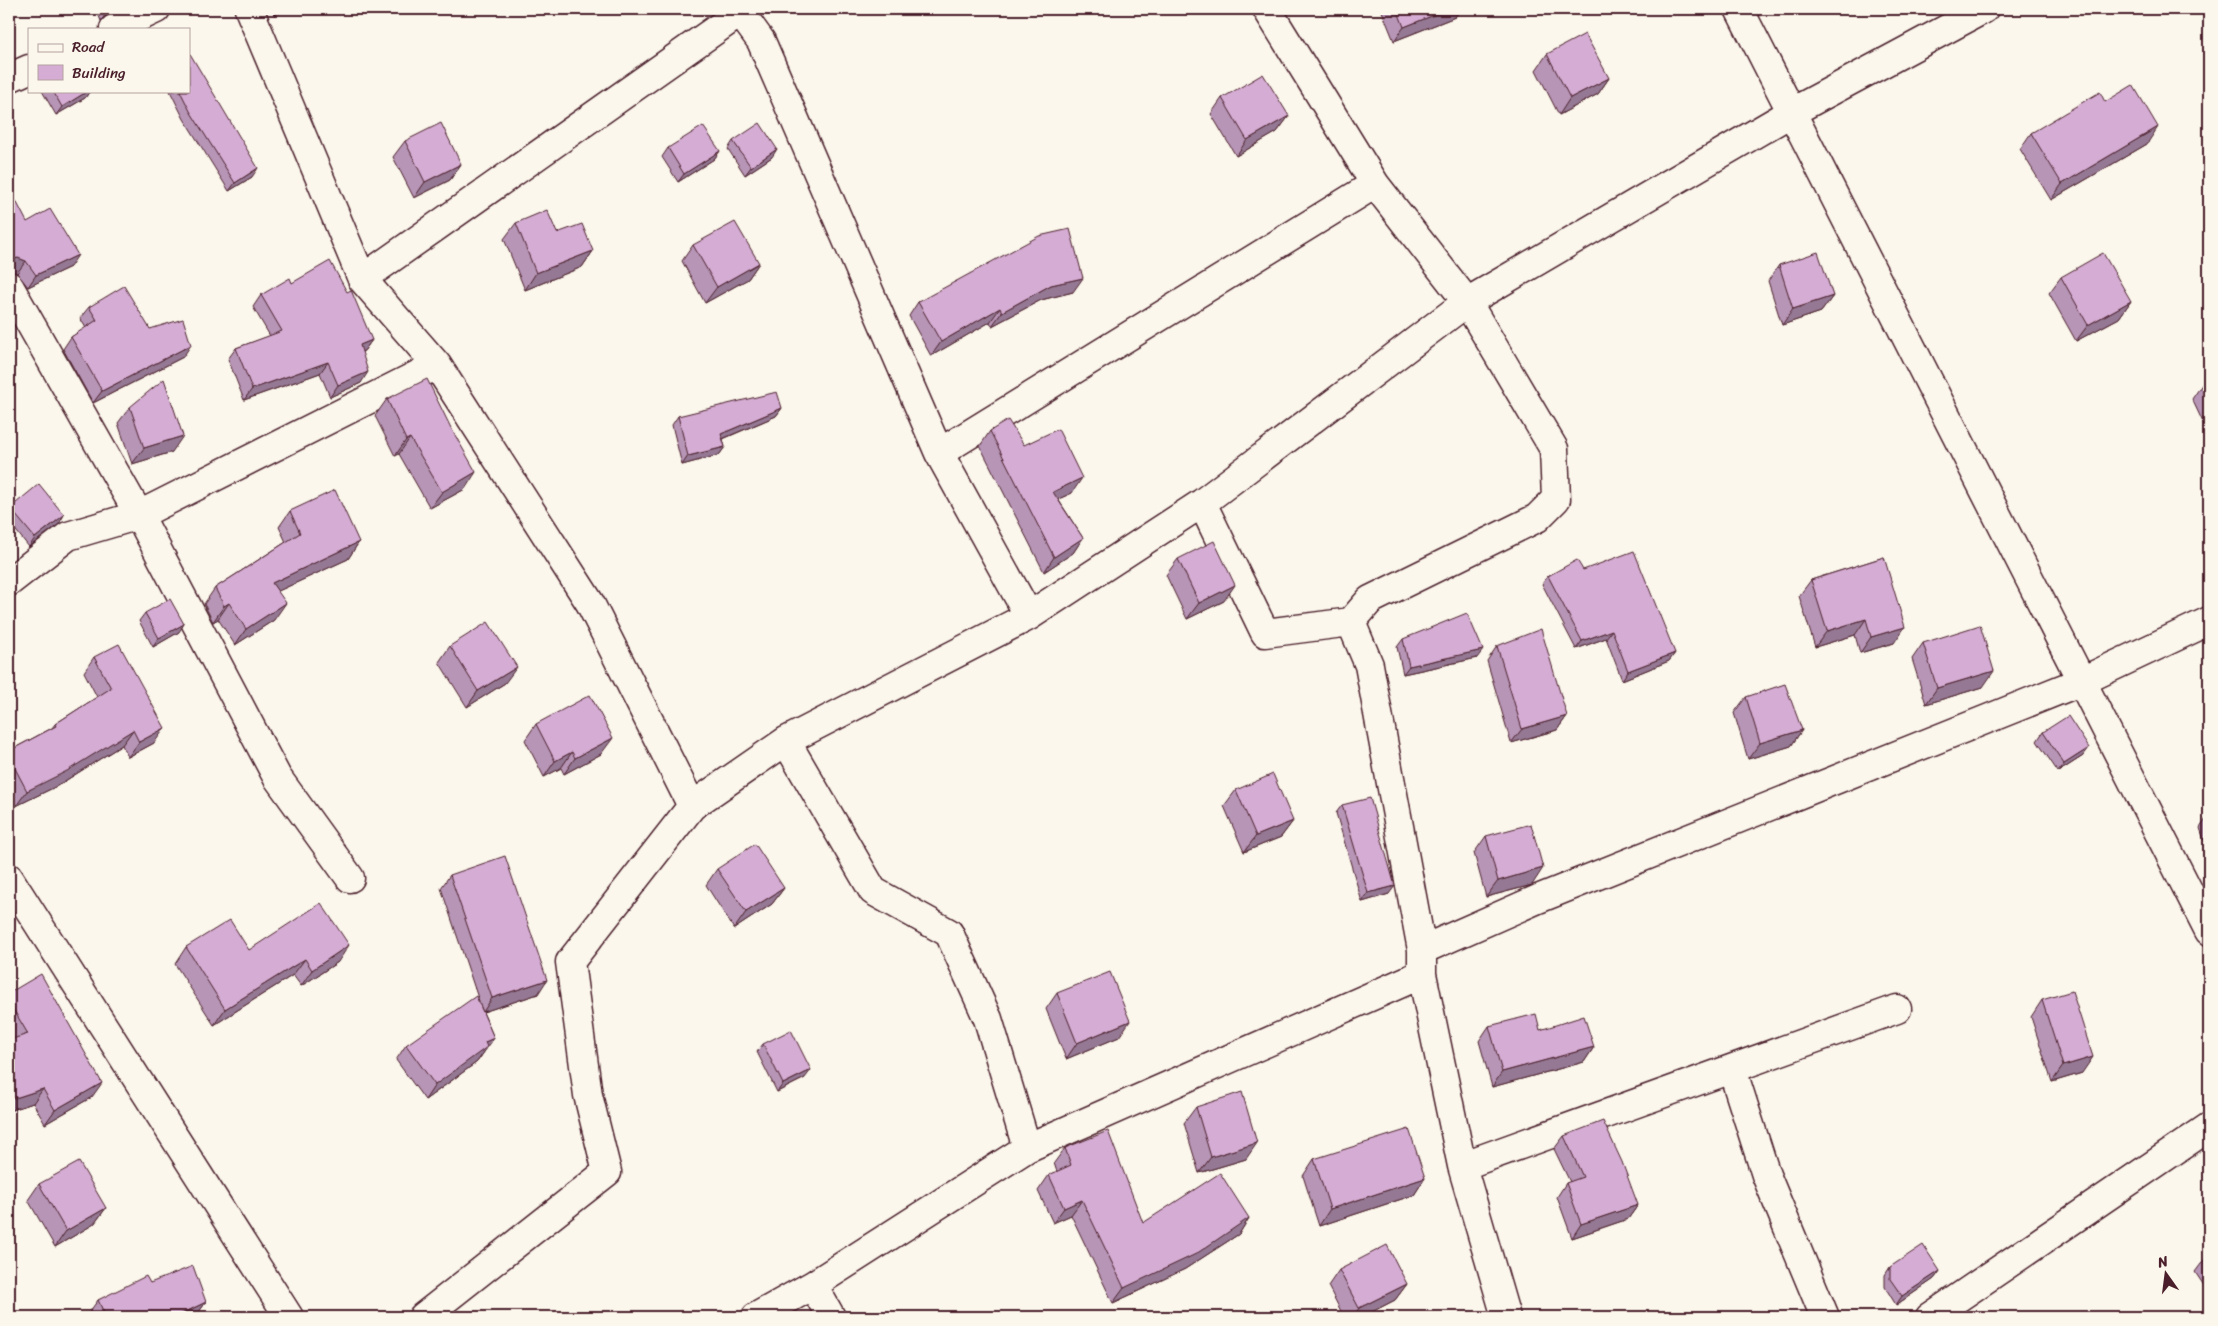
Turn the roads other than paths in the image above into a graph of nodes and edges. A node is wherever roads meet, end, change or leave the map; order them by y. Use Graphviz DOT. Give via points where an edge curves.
graph roads {
  1 [pos="156,9"];
  2 [pos="250,9"];
  3 [pos="1267,9"];
  4 [pos="1739,9"];
  5 [pos="1984,9"];
  6 [pos="742,10"];
  7 [pos="116,28"];
  8 [pos="28,69"];
  9 [pos="9,78"];
  10 [pos="1792,112"];
  11 [pos="1375,184"];
  12 [pos="362,279"];
  13 [pos="9,286"];
  14 [pos="1467,302"];
  15 [pos="437,365"];
  16 [pos="939,453"];
  17 [pos="1202,503"];
  18 [pos="139,515"];
  19 [pos="9,582"];
  20 [pos="1029,616"];
  21 [pos="2209,621"];
  22 [pos="1351,622"];
  23 [pos="2082,681"];
  24 [pos="786,741"];
  25 [pos="692,806"];
  26 [pos="9,878"];
  27 [pos="350,878"];
  28 [pos="2209,931"];
  29 [pos="1422,962"];
  30 [pos="1897,1008"];
  31 [pos="1732,1069"];
  32 [pos="2209,1127"];
  33 [pos="1027,1148"];
  34 [pos="1462,1166"];
  35 [pos="813,1285"];
  36 [pos="289,1317"];
  37 [pos="423,1317"];
  38 [pos="756,1317"];
  39 [pos="831,1317"];
  40 [pos="1506,1317"];
  41 [pos="1825,1317"];
  42 [pos="1930,1317"];
  1 -- 7 [label="street"];
  2 -- 12 [label="street"];
  3 -- 11 [label="street"];
  4 -- 10 [label="street"];
  5 -- 10 [label="street"];
  6 -- 12 [label="street"];
  6 -- 16 [label="street" via="761,41"];
  8 -- 9 [label="street"];
  10 -- 14 [label="street"];
  10 -- 23 [label="street"];
  11 -- 14 [label="street"];
  11 -- 16 [label="street"];
  12 -- 15 [label="street"];
  13 -- 18 [label="street"];
  14 -- 17 [label="street"];
  14 -- 22 [label="street" via="1554,449 1556,499 1538,518 1370,600"];
  15 -- 18 [label="street"];
  15 -- 25 [label="street" via="590,603"];
  16 -- 20 [label="street"];
  17 -- 20 [label="street"];
  17 -- 22 [label="street" via="1265,633"];
  18 -- 19 [label="street" via="68,536"];
  18 -- 27 [label="street" via="277,778"];
  20 -- 24 [label="street"];
  21 -- 23 [label="street"];
  22 -- 29 [label="street" via="1369,665"];
  23 -- 28 [label="street"];
  23 -- 29 [label="street" via="1547,895"];
  24 -- 25 [label="street"];
  24 -- 33 [label="street" via="874,891 949,933 988,1019"];
  25 -- 37 [label="street" via="570,962 588,1095 607,1172"];
  26 -- 36 [label="street"];
  29 -- 33 [label="street"];
  29 -- 34 [label="street"];
  30 -- 31 [label="street"];
  31 -- 34 [label="street"];
  31 -- 41 [label="street" via="1766,1175"];
  32 -- 42 [label="street"];
  33 -- 35 [label="street"];
  34 -- 40 [label="street"];
  35 -- 38 [label="street"];
  35 -- 39 [label="street"];
}
